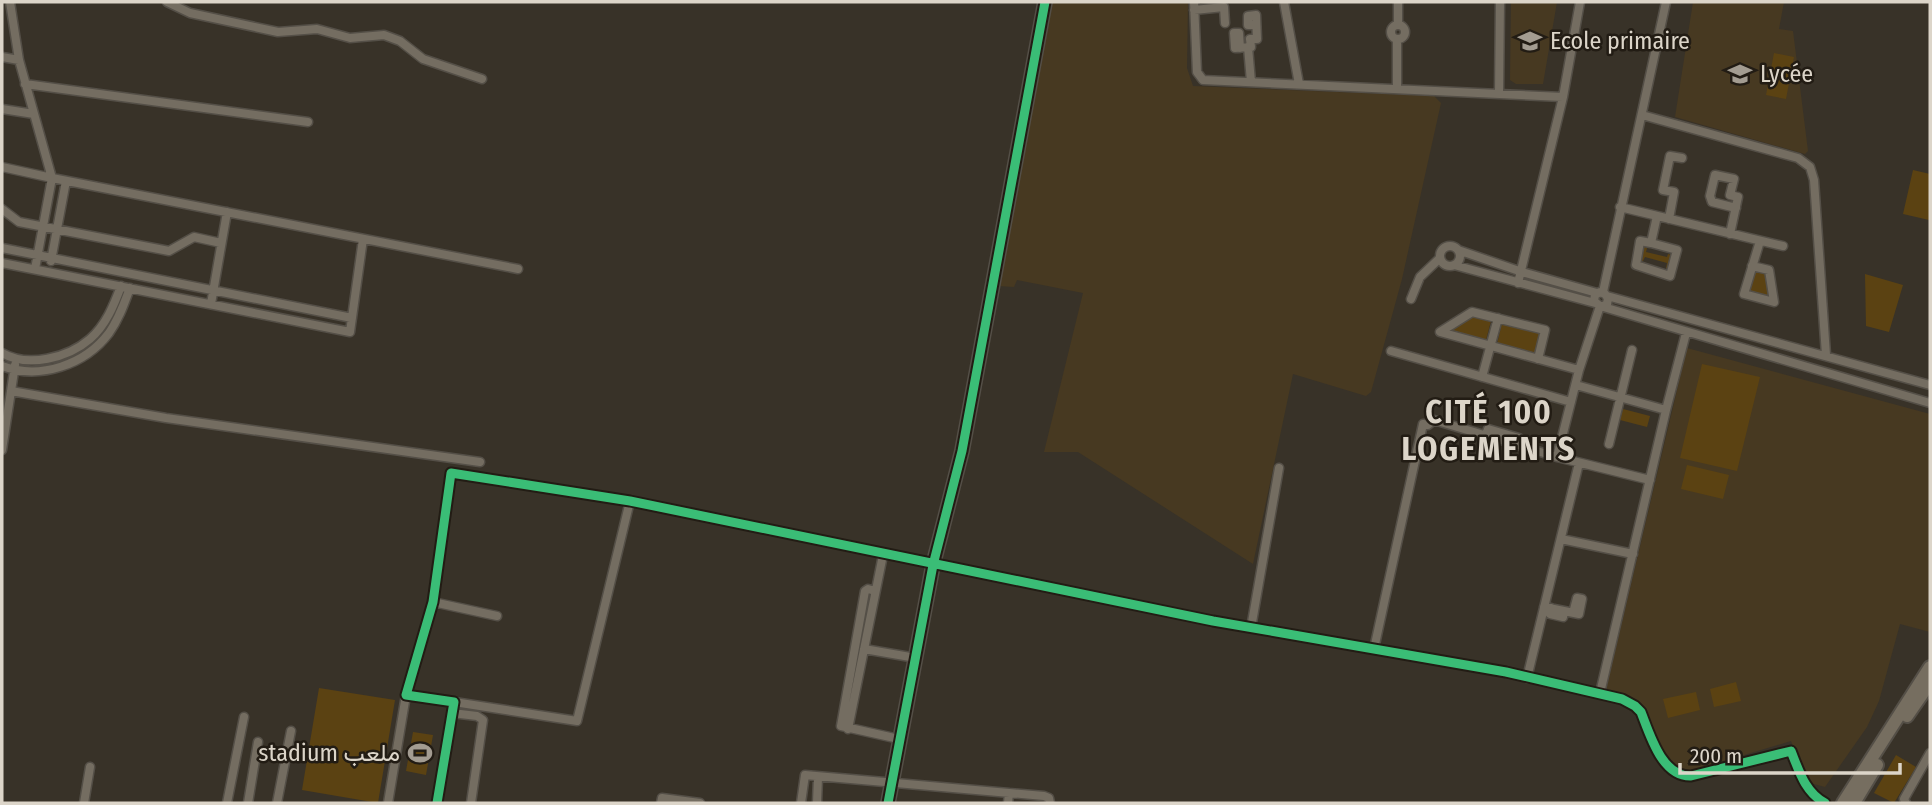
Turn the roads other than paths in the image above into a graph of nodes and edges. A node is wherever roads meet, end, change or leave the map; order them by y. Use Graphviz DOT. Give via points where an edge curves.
graph roads {
  1 [pos="10,2"];
  2 [pos="167,2"];
  3 [pos="1045,2"];
  4 [pos="1284,2"];
  5 [pos="1398,2"];
  6 [pos="1500,2"];
  7 [pos="1580,2"];
  8 [pos="1666,2"];
  9 [pos="1194,6"];
  10 [pos="1225,23"];
  11 [pos="1256,25"];
  12 [pos="2,57"];
  13 [pos="19,60"];
  14 [pos="482,79"];
  15 [pos="1251,82"];
  16 [pos="25,84"];
  17 [pos="1299,84"];
  18 [pos="1397,88"];
  19 [pos="1499,93"];
  20 [pos="1563,97"];
  21 [pos="2,109"];
  22 [pos="34,114"];
  23 [pos="1642,116"];
  24 [pos="308,122"];
  25 [pos="1682,158"];
  26 [pos="2,167"];
  27 [pos="51,178"];
  28 [pos="66,181"];
  29 [pos="1620,207"];
  30 [pos="1736,208"];
  31 [pos="2,209"];
  32 [pos="227,212"];
  33 [pos="1657,216"];
  34 [pos="1669,219"];
  35 [pos="43,226"];
  36 [pos="57,229"];
  37 [pos="1730,234"];
  38 [pos="363,239"];
  39 [pos="1760,240"];
  40 [pos="221,243"];
  41 [pos="1651,243"];
  42 [pos="1783,246"];
  43 [pos="2,248"];
  44 [pos="1458,250"];
  45 [pos="37,256"];
  46 [pos="52,258"];
  47 [pos="1440,258"];
  48 [pos="2,263"];
  49 [pos="1454,265"];
  50 [pos="1752,266"];
  51 [pos="34,269"];
  52 [pos="518,269"];
  53 [pos="49,272"];
  54 [pos="1522,272"];
  55 [pos="1518,283"];
  56 [pos="125,287"];
  57 [pos="213,291"];
  58 [pos="1603,294"];
  59 [pos="1411,299"];
  60 [pos="211,304"];
  61 [pos="1599,305"];
  62 [pos="352,318"];
  63 [pos="1498,318"];
  64 [pos="1686,333"];
  65 [pos="1491,345"];
  66 [pos="1632,350"];
  67 [pos="1391,351"];
  68 [pos="2,353"];
  69 [pos="1826,355"];
  70 [pos="16,359"];
  71 [pos="1538,359"];
  72 [pos="2,366"];
  73 [pos="14,370"];
  74 [pos="1579,370"];
  75 [pos="1482,377"];
  76 [pos="1930,384"];
  77 [pos="1576,385"];
  78 [pos="11,391"];
  79 [pos="1621,397"];
  80 [pos="1571,402"];
  81 [pos="1930,403"];
  82 [pos="1666,410"];
  83 [pos="1609,444"];
  84 [pos="2,450"];
  85 [pos="1558,457"];
  86 [pos="480,462"];
  87 [pos="1580,463"];
  88 [pos="1279,468"];
  89 [pos="1650,480"];
  90 [pos="630,501"];
  91 [pos="1561,539"];
  92 [pos="1633,554"];
  93 [pos="883,555"];
  94 [pos="933,565"];
  95 [pos="876,591"];
  96 [pos="433,602"];
  97 [pos="1548,608"];
  98 [pos="1569,612"];
  99 [pos="497,616"];
  100 [pos="1251,628"];
  101 [pos="864,649"];
  102 [pos="1374,649"];
  103 [pos="916,658"];
  104 [pos="1930,667"];
  105 [pos="1527,678"];
  106 [pos="1930,683"];
  107 [pos="1600,693"];
  108 [pos="406,695"];
  109 [pos="454,702"];
  110 [pos="452,713"];
  111 [pos="244,717"];
  112 [pos="848,729"];
  113 [pos="290,731"];
  114 [pos="900,739"];
  115 [pos="258,742"];
  116 [pos="1929,757"];
  117 [pos="90,767"];
  118 [pos="818,776"];
  119 [pos="892,783"];
  120 [pos="1009,793"];
  121 [pos="1029,799"];
  122 [pos="84,803"];
  123 [pos="227,803"];
  124 [pos="248,803"];
  125 [pos="277,803"];
  126 [pos="388,803"];
  127 [pos="437,803"];
  128 [pos="471,803"];
  129 [pos="661,803"];
  130 [pos="700,803"];
  131 [pos="801,803"];
  132 [pos="817,803"];
  133 [pos="888,803"];
  134 [pos="1008,803"];
  135 [pos="1050,803"];
  136 [pos="1825,803"];
  137 [pos="1843,803"];
  138 [pos="1854,803"];
  139 [pos="1906,803"];
  1 -- 13 [label="street"];
  2 -- 14 [label="street" via="190,13 278,32 317,29 350,38 384,35 423,58"];
  3 -- 94 [label="street" via="962,452"];
  4 -- 17 [label="street"];
  5 -- 18 [label="street" via="1398,25 1405,34 1397,40"];
  6 -- 19 [label="street"];
  7 -- 20 [label="street"];
  8 -- 23 [label="street"];
  9 -- 10 [label="street" via="1224,7"];
  9 -- 15 [label="street" via="1196,72 1203,80"];
  11 -- 15 [label="street" via="1257,38 1250,39 1251,47 1244,47"];
  12 -- 13 [label="street"];
  13 -- 16 [label="street"];
  15 -- 17 [label="street"];
  16 -- 22 [label="street"];
  16 -- 24 [label="street"];
  17 -- 18 [label="street"];
  18 -- 19 [label="street"];
  19 -- 20 [label="street"];
  20 -- 54 [label="street"];
  21 -- 22 [label="street"];
  22 -- 27 [label="street"];
  23 -- 29 [label="street"];
  23 -- 69 [label="street" via="1798,159 1810,167"];
  25 -- 34 [label="street" via="1670,156 1665,178 1663,190 1674,192"];
  26 -- 27 [label="street"];
  27 -- 28 [label="street"];
  27 -- 35 [label="street"];
  28 -- 32 [label="street"];
  28 -- 36 [label="street"];
  29 -- 33 [label="street"];
  29 -- 58 [label="street"];
  30 -- 30 [label="street" via="1712,202 1715,175 1734,179 1730,195 1738,197"];
  30 -- 37 [label="street"];
  31 -- 35 [label="street" via="19,222"];
  32 -- 38 [label="street"];
  32 -- 40 [label="street"];
  33 -- 34 [label="street"];
  33 -- 41 [label="street"];
  34 -- 37 [label="street"];
  35 -- 36 [label="street"];
  35 -- 45 [label="street"];
  36 -- 40 [label="street" via="169,251 194,237"];
  36 -- 46 [label="street"];
  37 -- 39 [label="street"];
  38 -- 52 [label="street"];
  38 -- 62 [label="street"];
  39 -- 42 [label="street"];
  39 -- 50 [label="street"];
  40 -- 57 [label="street"];
  41 -- 41 [label="street" via="1677,250 1670,276 1636,265 1640,241"];
  43 -- 45 [label="street"];
  44 -- 47 [label="street" via="1446,247"];
  44 -- 49 [label="street" via="1460,259"];
  44 -- 54 [label="street"];
  45 -- 46 [label="street"];
  45 -- 51 [label="street"];
  46 -- 53 [label="street"];
  46 -- 57 [label="street"];
  47 -- 49 [label="street" via="1445,265"];
  47 -- 59 [label="street" via="1420,277"];
  48 -- 51 [label="street"];
  49 -- 55 [label="street"];
  50 -- 50 [label="street" via="1744,293 1774,302 1769,270"];
  51 -- 53 [label="street"];
  53 -- 56 [label="street"];
  54 -- 55 [label="street"];
  54 -- 58 [label="street"];
  55 -- 61 [label="street"];
  56 -- 60 [label="street"];
  56 -- 70 [label="street" via="89,340 60,355"];
  56 -- 73 [label="street" via="118,320 85,355 54,369"];
  57 -- 60 [label="street"];
  57 -- 62 [label="street"];
  58 -- 61 [label="street" via="1608,301"];
  58 -- 61 [label="street" via="1594,298"];
  58 -- 69 [label="street"];
  60 -- 62 [label="street" via="350,332"];
  61 -- 64 [label="street"];
  61 -- 74 [label="street"];
  63 -- 65 [label="street"];
  63 -- 65 [label="street" via="1472,312 1440,332"];
  63 -- 71 [label="street" via="1545,330"];
  64 -- 81 [label="street"];
  64 -- 82 [label="street"];
  65 -- 71 [label="street"];
  65 -- 75 [label="street"];
  66 -- 79 [label="street"];
  67 -- 75 [label="street"];
  68 -- 70 [label="street"];
  69 -- 76 [label="street"];
  70 -- 73 [label="street"];
  71 -- 74 [label="street"];
  72 -- 73 [label="street"];
  73 -- 78 [label="street"];
  74 -- 77 [label="street"];
  75 -- 80 [label="street"];
  77 -- 79 [label="street"];
  77 -- 80 [label="street"];
  78 -- 84 [label="street"];
  78 -- 86 [label="street"];
  79 -- 82 [label="street"];
  79 -- 83 [label="street"];
  80 -- 85 [label="street"];
  82 -- 89 [label="street"];
  85 -- 87 [label="street"];
  85 -- 102 [label="street" via="1434,420 1423,424"];
  87 -- 89 [label="street"];
  87 -- 91 [label="street"];
  88 -- 100 [label="street"];
  89 -- 92 [label="street"];
  90 -- 93 [label="street"];
  90 -- 96 [label="street" via="451,473"];
  90 -- 109 [label="street" via="577,721"];
  91 -- 92 [label="street"];
  91 -- 97 [label="street"];
  92 -- 107 [label="street"];
  93 -- 94 [label="street"];
  93 -- 95 [label="street"];
  94 -- 100 [label="street"];
  94 -- 103 [label="street"];
  95 -- 101 [label="street"];
  95 -- 112 [label="street" via="865,591 841,725"];
  96 -- 99 [label="street"];
  96 -- 108 [label="street"];
  97 -- 98 [label="street" via="1550,614 1563,617"];
  97 -- 105 [label="street"];
  100 -- 102 [label="street"];
  101 -- 103 [label="street"];
  101 -- 112 [label="street"];
  102 -- 105 [label="street"];
  103 -- 114 [label="street"];
  104 -- 137 [label="street"];
  105 -- 107 [label="street"];
  106 -- 138 [label="street"];
  107 -- 136 [label="street" via="1641,712 1672,771 1683,776 1701,774 1791,751 1803,780 1815,798"];
  108 -- 109 [label="street"];
  108 -- 126 [label="street"];
  109 -- 110 [label="street"];
  110 -- 127 [label="street"];
  110 -- 128 [label="street" via="483,720"];
  111 -- 123 [label="street"];
  112 -- 114 [label="street"];
  113 -- 125 [label="street"];
  114 -- 119 [label="street"];
  115 -- 124 [label="street"];
  116 -- 139 [label="street"];
  117 -- 122 [label="street"];
  118 -- 119 [label="street"];
  118 -- 131 [label="street" via="805,775"];
  118 -- 132 [label="street"];
  119 -- 120 [label="street"];
  119 -- 133 [label="street"];
  120 -- 121 [label="street"];
  120 -- 134 [label="street"];
  121 -- 135 [label="street" via="1044,796"];
  129 -- 130 [label="street" via="662,798"];
}
